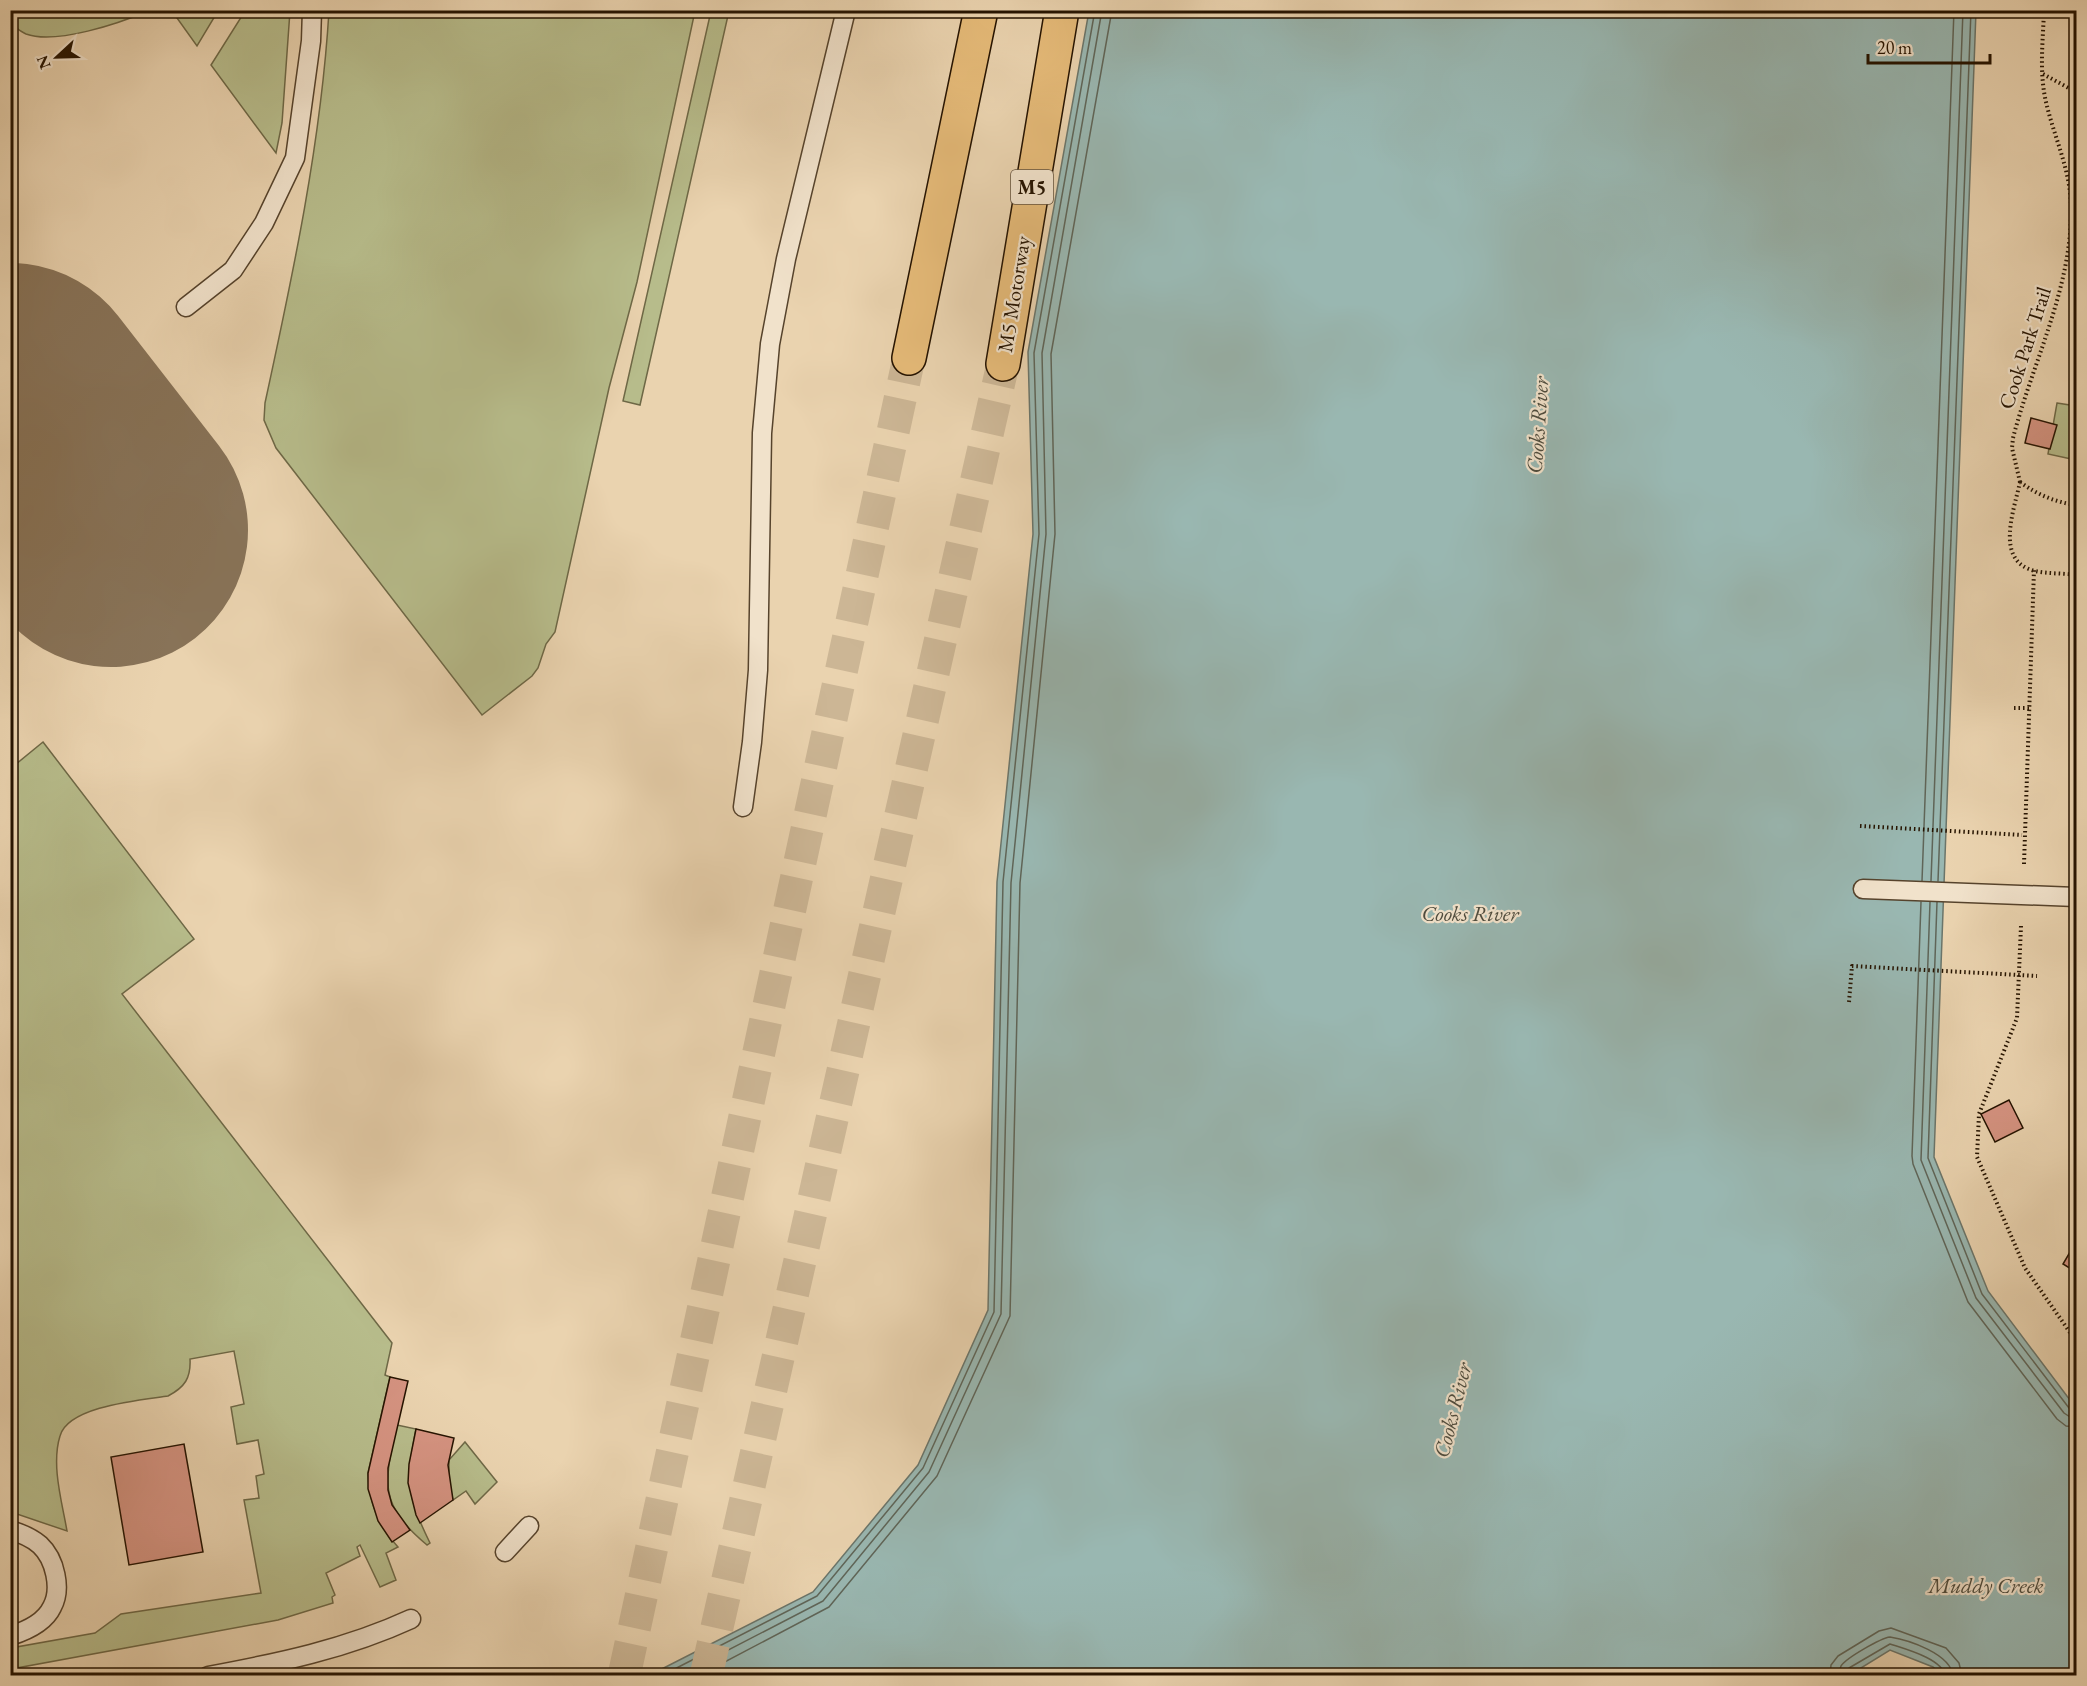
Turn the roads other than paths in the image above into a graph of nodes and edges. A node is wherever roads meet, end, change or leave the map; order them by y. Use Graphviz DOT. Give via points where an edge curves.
graph roads {
  1 [pos="312,10"];
  2 [pos="846,10"];
  3 [pos="981,10"];
  4 [pos="1062,10"];
  5 [pos="186,307"];
  6 [pos="909,358"];
  7 [pos="1003,364"];
  8 [pos="743,807"];
  9 [pos="1863,889"];
  10 [pos="2076,897"];
  11 [pos="529,1526"];
  12 [pos="10,1530"];
  13 [pos="505,1552"];
  14 [pos="411,1619"];
  15 [pos="10,1636"];
  16 [pos="208,1676"];
  1 -- 5 [label="lane" via="295,158 264,223 233,270"];
  2 -- 8 [label="lane" via="786,259 770,344 762,433 758,670"];
  3 -- 6 [label="highway"];
  4 -- 7 [label="highway, M5 Motorway / M5"];
  9 -- 10 [label="lane"];
  11 -- 13 [label="lane"];
  12 -- 15 [label="lane" via="40,1545 50,1559 57,1594 51,1609 39,1622"];
  14 -- 16 [label="lane" via="334,1649"];
}
